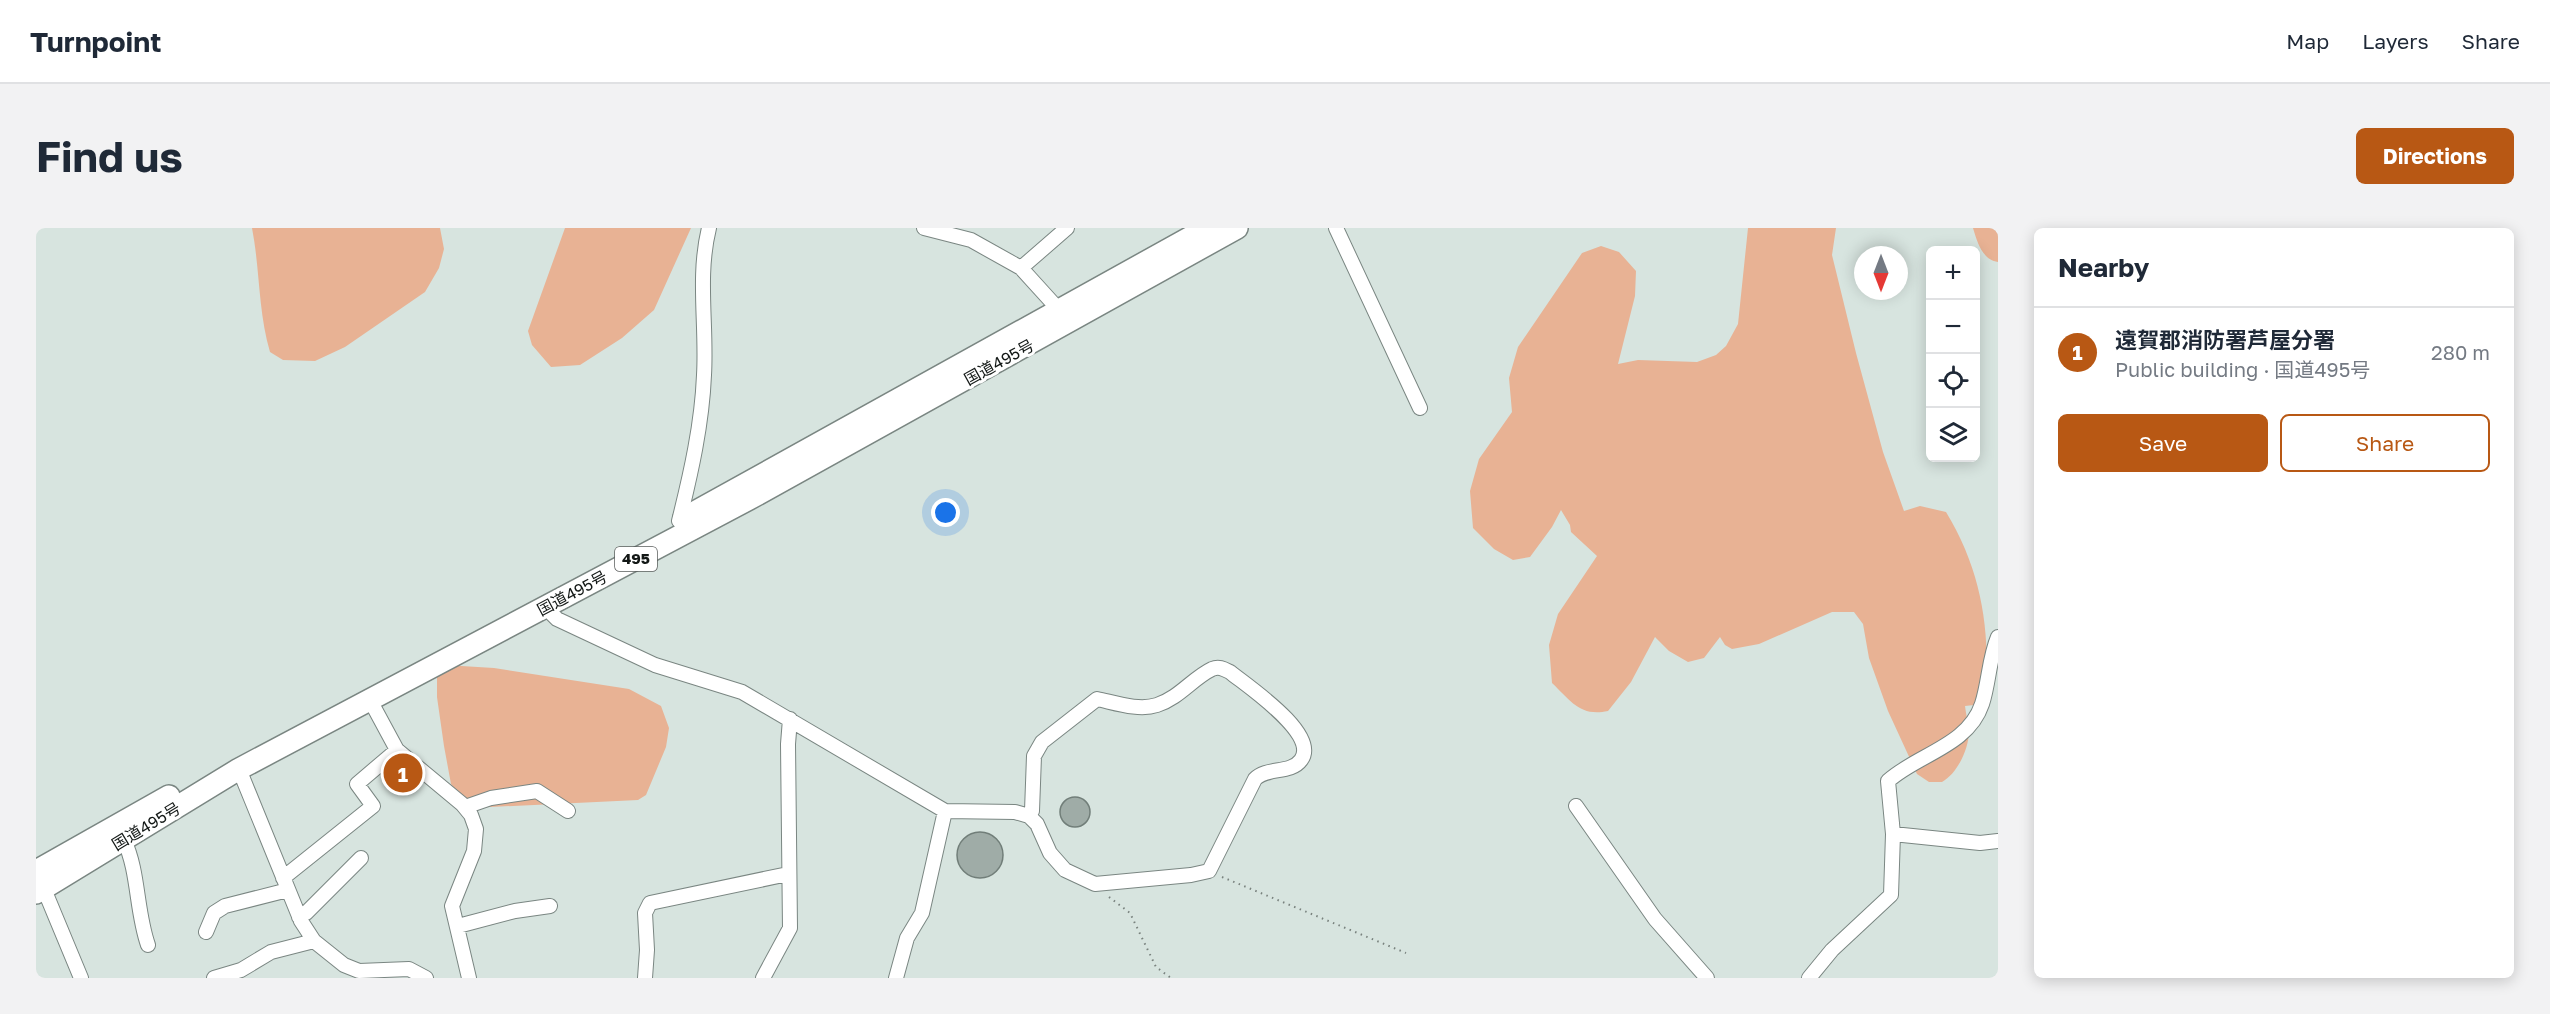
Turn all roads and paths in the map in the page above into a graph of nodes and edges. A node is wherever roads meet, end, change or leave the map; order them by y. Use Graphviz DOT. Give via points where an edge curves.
graph roads {
  1 [pos="709,228"];
  2 [pos="924,228"];
  3 [pos="1067,228"];
  4 [pos="1207,228"];
  5 [pos="1237,228"];
  6 [pos="1336,228"];
  7 [pos="1021,268"];
  8 [pos="1060,311"];
  9 [pos="1420,408"];
  10 [pos="679,520"];
  11 [pos="545,607"];
  12 [pos="1998,637"];
  13 [pos="370,700"];
  14 [pos="790,719"];
  15 [pos="397,750"];
  16 [pos="239,770"];
  17 [pos="1576,806"];
  18 [pos="465,807"];
  19 [pos="568,811"];
  20 [pos="945,811"];
  21 [pos="1029,816"];
  22 [pos="1893,834"];
  23 [pos="124,840"];
  24 [pos="1998,841"];
  25 [pos="361,858"];
  26 [pos="1209,871"];
  27 [pos="788,874"];
  28 [pos="286,884"];
  29 [pos="1095,884"];
  30 [pos="38,885"];
  31 [pos="550,906"];
  32 [pos="299,917"];
  33 [pos="458,926"];
  34 [pos="206,932"];
  35 [pos="314,941"];
  36 [pos="148,945"];
  37 [pos="1406,952"];
  38 [pos="81,978"];
  39 [pos="214,978"];
  40 [pos="426,978"];
  41 [pos="470,978"];
  42 [pos="645,978"];
  43 [pos="763,978"];
  44 [pos="896,978"];
  45 [pos="1171,978"];
  46 [pos="1707,978"];
  47 [pos="1809,978"];
  1 -- 10 [label="street" via="703,253 704,375 694,458"];
  2 -- 7 [label="street" via="971,240"];
  3 -- 7 [label="street"];
  4 -- 8 [label="highway, 国道495号 / 495"];
  5 -- 11 [label="highway, 国道495号 / 495" via="753,498"];
  6 -- 9 [label="street"];
  7 -- 8 [label="street"];
  8 -- 10 [label="highway, 国道495号 / 495"];
  10 -- 30 [label="highway, 国道495号 / 495" via="305,719"];
  11 -- 13 [label="highway, 国道495号 / 495"];
  11 -- 14 [label="street" via="557,620 655,665 742,692"];
  12 -- 22 [label="street" via="1982,706 1970,727 1956,740 1901,769 1888,781"];
  13 -- 15 [label="street"];
  13 -- 16 [label="highway, 国道495号 / 495"];
  14 -- 20 [label="street"];
  14 -- 27 [label="street"];
  15 -- 18 [label="street"];
  15 -- 28 [label="street" via="357,784 373,806"];
  16 -- 23 [label="highway, 国道495号 / 495"];
  16 -- 28 [label="street"];
  17 -- 46 [label="street" via="1655,919"];
  18 -- 19 [label="street" via="491,798 537,791"];
  18 -- 33 [label="street" via="476,829 476,839 452,906"];
  20 -- 21 [label="street" via="1015,812"];
  20 -- 44 [label="street" via="922,913 907,938"];
  21 -- 26 [label="street" via="1034,756 1042,742 1069,720 1097,699 1145,708 1159,705 1214,668 1222,668 1288,719 1305,751 1295,765 1255,779"];
  21 -- 29 [label="street" via="1037,824 1050,853 1065,870"];
  22 -- 24 [label="street" via="1980,843"];
  22 -- 47 [label="street" via="1891,895 1832,950"];
  23 -- 30 [label="highway, 国道495号 / 495"];
  23 -- 36 [label="street" via="130,852"];
  25 -- 32 [label="street"];
  26 -- 29 [label="street"];
  26 -- 37 [label="path"];
  27 -- 42 [label="street" via="650,903 645,913"];
  27 -- 43 [label="street" via="789,928"];
  28 -- 32 [label="street"];
  28 -- 34 [label="street" via="225,906 214,913"];
  29 -- 45 [label="path" via="1130,913 1156,967"];
  30 -- 38 [label="street"];
  31 -- 33 [label="street"];
  32 -- 35 [label="street"];
  33 -- 41 [label="street"];
  35 -- 39 [label="street" via="271,952 241,970"];
  35 -- 40 [label="street" via="344,965 359,971 409,969"];
}
